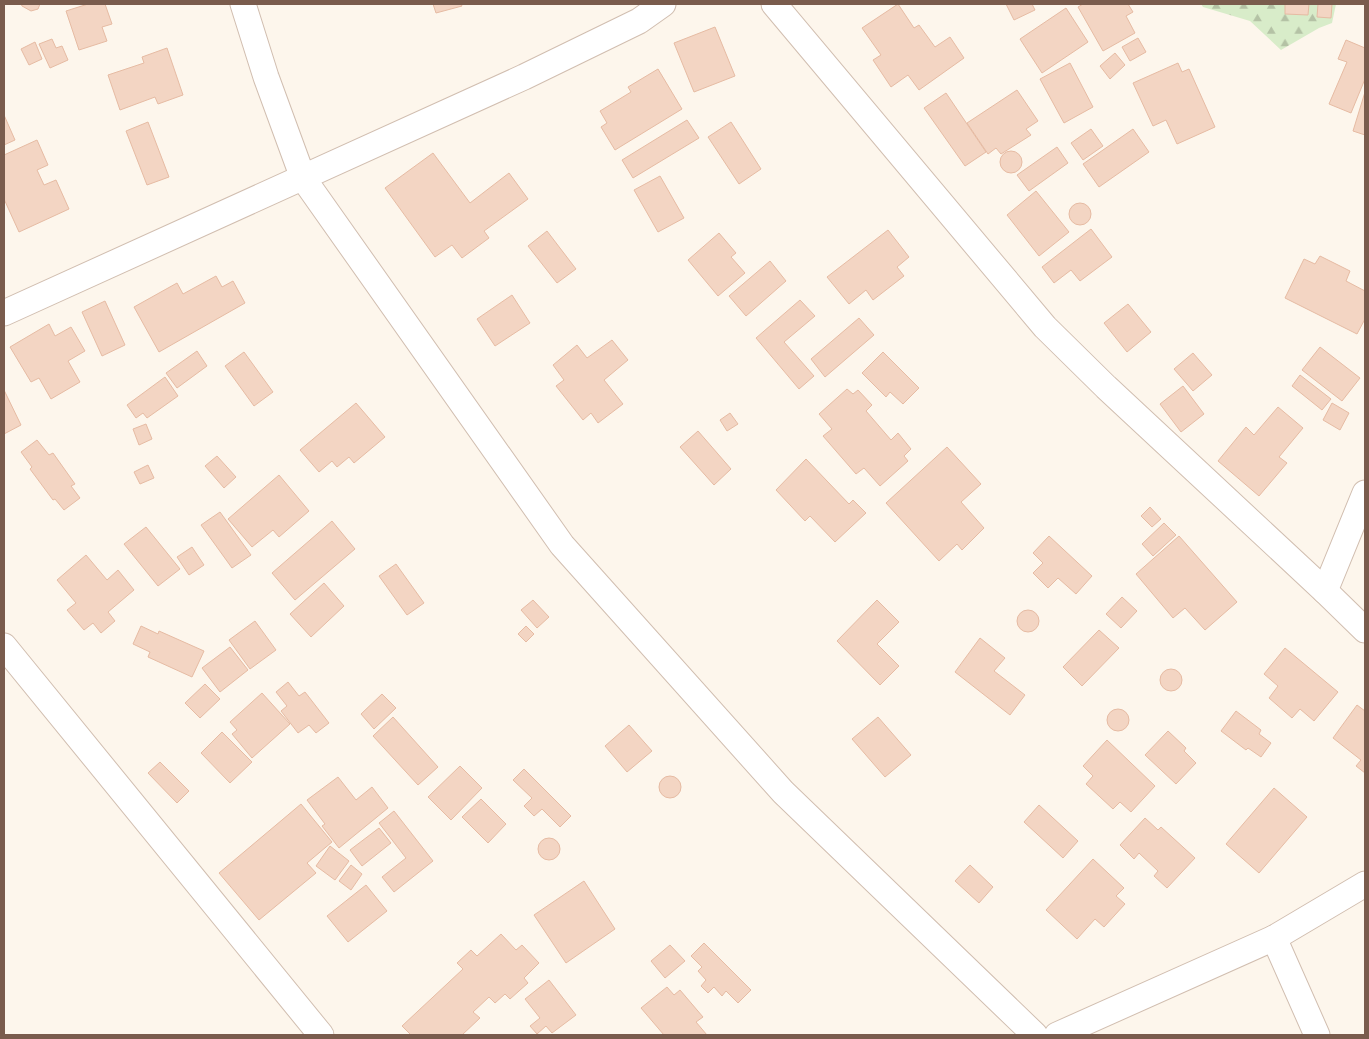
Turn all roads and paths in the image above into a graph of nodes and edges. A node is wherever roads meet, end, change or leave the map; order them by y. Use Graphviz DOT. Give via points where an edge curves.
graph roads {
  1 [pos="243,4"];
  2 [pos="663,4"];
  3 [pos="774,4"];
  4 [pos="303,178"];
  5 [pos="4,313"];
  6 [pos="1365,493"];
  7 [pos="1325,591"];
  8 [pos="1365,630"];
  9 [pos="4,646"];
  10 [pos="1365,884"];
  11 [pos="1274,938"];
  12 [pos="321,1035"];
  13 [pos="1035,1035"];
  14 [pos="1057,1035"];
  15 [pos="1317,1035"];
  1 -- 4 [label="street"];
  2 -- 4 [label="street" via="638,21 524,77"];
  3 -- 7 [label="street" via="1045,327"];
  4 -- 5 [label="street"];
  4 -- 13 [label="street" via="562,545 782,792"];
  6 -- 7 [label="street"];
  7 -- 8 [label="street"];
  9 -- 12 [label="street"];
  10 -- 11 [label="street"];
  11 -- 14 [label="street"];
  11 -- 15 [label="street"];
}
